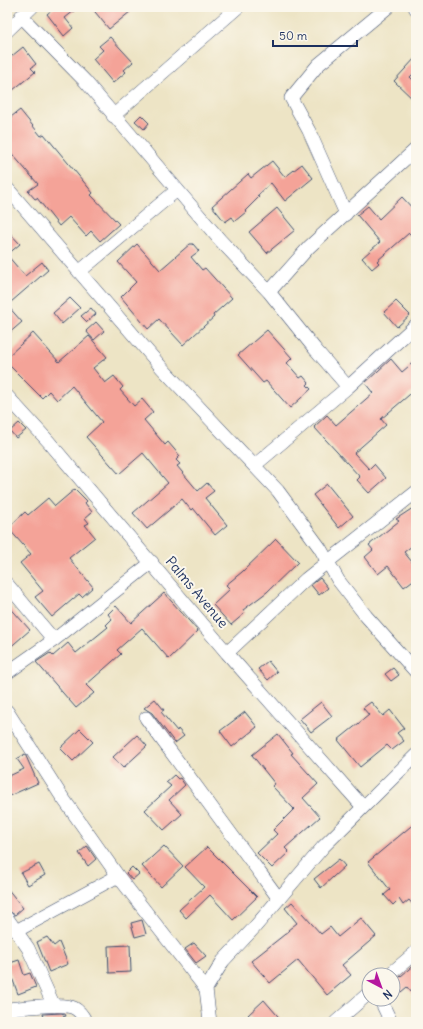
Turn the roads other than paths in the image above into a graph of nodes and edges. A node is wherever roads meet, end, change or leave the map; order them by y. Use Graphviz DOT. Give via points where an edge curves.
graph roads {
  1 [pos="32,7"];
  2 [pos="238,7"];
  3 [pos="388,7"];
  4 [pos="21,16"];
  5 [pos="7,31"];
  6 [pos="113,116"];
  7 [pos="416,149"];
  8 [pos="7,188"];
  9 [pos="177,190"];
  10 [pos="346,214"];
  11 [pos="79,272"];
  12 [pos="269,292"];
  13 [pos="416,325"];
  14 [pos="348,387"];
  15 [pos="7,396"];
  16 [pos="255,465"];
  17 [pos="416,492"];
  18 [pos="328,560"];
  19 [pos="152,562"];
  20 [pos="7,584"];
  21 [pos="54,640"];
  22 [pos="227,653"];
  23 [pos="416,672"];
  24 [pos="7,673"];
  25 [pos="7,711"];
  26 [pos="146,718"];
  27 [pos="416,755"];
  28 [pos="363,807"];
  29 [pos="118,876"];
  30 [pos="279,899"];
  31 [pos="7,918"];
  32 [pos="16,931"];
  33 [pos="416,952"];
  34 [pos="398,967"];
  35 [pos="206,989"];
  36 [pos="361,1000"];
  37 [pos="54,1006"];
  38 [pos="384,1007"];
  39 [pos="7,1009"];
  40 [pos="86,1022"];
  41 [pos="210,1022"];
  42 [pos="336,1022"];
  43 [pos="391,1022"];
  1 -- 4 [label="street"];
  2 -- 6 [label="street"];
  3 -- 10 [label="street" via="318,65 291,98 309,131"];
  4 -- 5 [label="street"];
  4 -- 6 [label="street" via="85,82"];
  6 -- 9 [label="street"];
  7 -- 10 [label="street"];
  8 -- 11 [label="street"];
  9 -- 11 [label="street"];
  9 -- 12 [label="street"];
  10 -- 12 [label="street" via="310,247"];
  11 -- 16 [label="street" via="187,397"];
  12 -- 14 [label="street"];
  13 -- 14 [label="street"];
  14 -- 16 [label="street"];
  15 -- 19 [label="street, Palms Avenue"];
  16 -- 18 [label="street" via="278,491"];
  17 -- 18 [label="street"];
  18 -- 22 [label="street"];
  18 -- 23 [label="street" via="338,580 366,616"];
  19 -- 21 [label="street"];
  19 -- 22 [label="street, Palms Avenue"];
  20 -- 21 [label="street"];
  21 -- 24 [label="street"];
  22 -- 28 [label="street, Palms Avenue"];
  25 -- 29 [label="street" via="60,794"];
  26 -- 30 [label="street"];
  27 -- 28 [label="street"];
  28 -- 30 [label="street" via="323,847"];
  29 -- 32 [label="street"];
  29 -- 35 [label="street"];
  30 -- 35 [label="street" via="223,961"];
  31 -- 32 [label="street"];
  32 -- 37 [label="street" via="28,948"];
  33 -- 34 [label="street"];
  35 -- 41 [label="street"];
  36 -- 42 [label="street"];
  37 -- 39 [label="street"];
  37 -- 40 [label="street" via="73,1007 82,1014"];
  38 -- 43 [label="street"];
}
